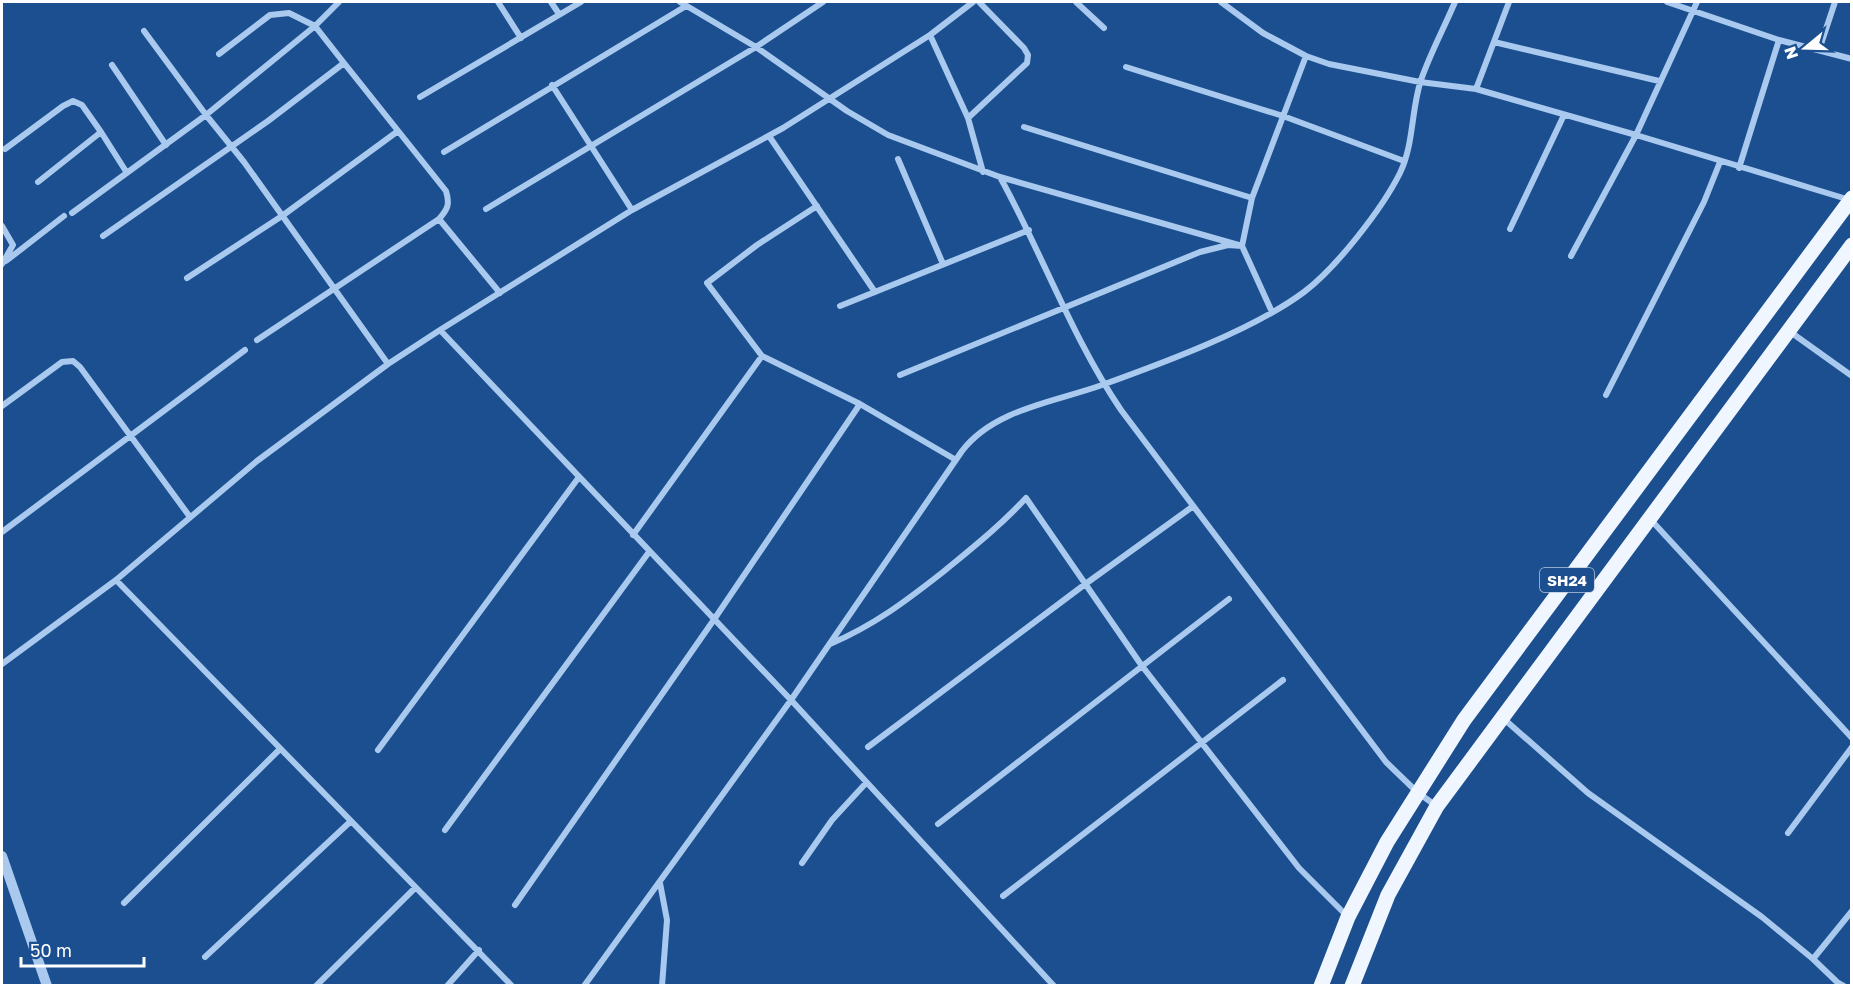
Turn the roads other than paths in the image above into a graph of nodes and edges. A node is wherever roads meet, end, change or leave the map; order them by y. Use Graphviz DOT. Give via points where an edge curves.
graph roads {
  1 [pos="339,2"];
  2 [pos="498,2"];
  3 [pos="551,2"];
  4 [pos="582,2"];
  5 [pos="822,2"];
  6 [pos="973,2"];
  7 [pos="979,2"];
  8 [pos="1076,2"];
  9 [pos="1221,2"];
  10 [pos="1455,2"];
  11 [pos="1509,2"];
  12 [pos="1666,2"];
  13 [pos="1697,2"];
  14 [pos="1835,2"];
  15 [pos="683,4"];
  16 [pos="1693,9"];
  17 [pos="559,14"];
  18 [pos="315,26"];
  19 [pos="1104,28"];
  20 [pos="144,31"];
  21 [pos="930,34"];
  22 [pos="521,38"];
  23 [pos="1779,40"];
  24 [pos="1494,42"];
  25 [pos="756,47"];
  26 [pos="1820,50"];
  27 [pos="219,54"];
  28 [pos="1306,56"];
  29 [pos="1851,59"];
  30 [pos="344,63"];
  31 [pos="112,65"];
  32 [pos="1125,67"];
  33 [pos="1659,81"];
  34 [pos="1420,82"];
  35 [pos="552,85"];
  36 [pos="1476,89"];
  37 [pos="420,97"];
  38 [pos="830,98"];
  39 [pos="206,115"];
  40 [pos="1564,115"];
  41 [pos="1283,116"];
  42 [pos="968,118"];
  43 [pos="1024,126"];
  44 [pos="398,131"];
  45 [pos="101,132"];
  46 [pos="1636,135"];
  47 [pos="769,136"];
  48 [pos="166,145"];
  49 [pos="232,145"];
  50 [pos="594,147"];
  51 [pos="5,149"];
  52 [pos="444,152"];
  53 [pos="898,159"];
  54 [pos="1404,161"];
  55 [pos="1720,162"];
  56 [pos="1738,168"];
  57 [pos="983,172"];
  58 [pos="127,173"];
  59 [pos="1000,177"];
  60 [pos="38,182"];
  61 [pos="1252,198"];
  62 [pos="1851,199"];
  63 [pos="817,206"];
  64 [pos="486,209"];
  65 [pos="632,210"];
  66 [pos="72,213"];
  67 [pos="64,216"];
  68 [pos="282,216"];
  69 [pos="439,219"];
  70 [pos="2,226"];
  71 [pos="1029,230"];
  72 [pos="1510,230"];
  73 [pos="102,236"];
  74 [pos="1851,245"];
  75 [pos="1242,246"];
  76 [pos="1571,256"];
  77 [pos="4,262"];
  78 [pos="943,264"];
  79 [pos="187,278"];
  80 [pos="335,290"];
  81 [pos="876,292"];
  82 [pos="500,293"];
  83 [pos="840,306"];
  84 [pos="1065,308"];
  85 [pos="1272,312"];
  86 [pos="440,330"];
  87 [pos="1788,330"];
  88 [pos="257,340"];
  89 [pos="245,350"];
  90 [pos="762,356"];
  91 [pos="388,364"];
  92 [pos="900,375"];
  93 [pos="1851,376"];
  94 [pos="1103,384"];
  95 [pos="1606,395"];
  96 [pos="860,404"];
  97 [pos="2,406"];
  98 [pos="130,436"];
  99 [pos="956,460"];
  100 [pos="579,477"];
  101 [pos="1192,507"];
  102 [pos="190,517"];
  103 [pos="1651,519"];
  104 [pos="2,532"];
  105 [pos="633,535"];
  106 [pos="650,552"];
  107 [pos="116,580"];
  108 [pos="1084,585"];
  109 [pos="1229,599"];
  110 [pos="713,621"];
  111 [pos="829,645"];
  112 [pos="2,664"];
  113 [pos="1142,666"];
  114 [pos="1283,680"];
  115 [pos="791,700"];
  116 [pos="1501,716"];
  117 [pos="1851,738"];
  118 [pos="1203,744"];
  119 [pos="868,747"];
  120 [pos="1851,747"];
  121 [pos="280,749"];
  122 [pos="378,750"];
  123 [pos="866,783"];
  124 [pos="1417,792"];
  125 [pos="1437,806"];
  126 [pos="351,821"];
  127 [pos="938,824"];
  128 [pos="445,830"];
  129 [pos="1788,833"];
  130 [pos="2,856"];
  131 [pos="802,862"];
  132 [pos="6,881"];
  133 [pos="660,883"];
  134 [pos="415,888"];
  135 [pos="1003,896"];
  136 [pos="124,903"];
  137 [pos="515,905"];
  138 [pos="1851,911"];
  139 [pos="1348,917"];
  140 [pos="478,950"];
  141 [pos="205,957"];
  142 [pos="1814,959"];
  143 [pos="46,986"];
  144 [pos="316,986"];
  145 [pos="447,986"];
  146 [pos="512,986"];
  147 [pos="584,986"];
  148 [pos="662,986"];
  149 [pos="1054,986"];
  150 [pos="1322,986"];
  151 [pos="1352,986"];
  152 [pos="1844,986"];
  1 -- 18 [label="street"];
  2 -- 22 [label="street"];
  3 -- 17 [label="street"];
  4 -- 17 [label="street"];
  5 -- 25 [label="street"];
  6 -- 21 [label="street"];
  7 -- 42 [label="street" via="1028,56 1027,63"];
  8 -- 19 [label="street"];
  9 -- 28 [label="street" via="1263,33"];
  10 -- 34 [label="street"];
  11 -- 24 [label="street"];
  12 -- 16 [label="street"];
  13 -- 16 [label="street"];
  14 -- 26 [label="street"];
  15 -- 25 [label="street"];
  15 -- 35 [label="street"];
  16 -- 23 [label="street"];
  16 -- 33 [label="street"];
  17 -- 22 [label="street"];
  18 -- 27 [label="street" via="289,13 270,15"];
  18 -- 30 [label="street"];
  18 -- 39 [label="street"];
  20 -- 39 [label="street"];
  21 -- 38 [label="street"];
  21 -- 42 [label="street"];
  22 -- 37 [label="street"];
  23 -- 26 [label="street"];
  23 -- 56 [label="street"];
  24 -- 33 [label="street"];
  24 -- 36 [label="street"];
  25 -- 38 [label="street"];
  25 -- 50 [label="street"];
  26 -- 29 [label="street"];
  28 -- 34 [label="street"];
  28 -- 41 [label="street"];
  30 -- 44 [label="street"];
  30 -- 49 [label="street"];
  31 -- 48 [label="street"];
  32 -- 41 [label="street"];
  33 -- 46 [label="street"];
  34 -- 36 [label="street"];
  34 -- 54 [label="street"];
  35 -- 50 [label="street"];
  35 -- 52 [label="street"];
  36 -- 40 [label="street"];
  38 -- 47 [label="street"];
  38 -- 57 [label="street" via="888,135"];
  39 -- 48 [label="street"];
  39 -- 49 [label="street"];
  40 -- 46 [label="street"];
  40 -- 72 [label="street"];
  41 -- 54 [label="street"];
  41 -- 61 [label="street"];
  42 -- 57 [label="street"];
  43 -- 61 [label="street"];
  44 -- 68 [label="street"];
  44 -- 69 [label="street" via="446,191 447,209"];
  45 -- 51 [label="street" via="82,105 74,101"];
  45 -- 58 [label="street"];
  45 -- 60 [label="street"];
  46 -- 55 [label="street"];
  46 -- 76 [label="street"];
  47 -- 63 [label="street"];
  47 -- 65 [label="street"];
  48 -- 58 [label="street"];
  49 -- 68 [label="street"];
  49 -- 73 [label="street"];
  50 -- 64 [label="street"];
  50 -- 65 [label="street"];
  53 -- 78 [label="street"];
  54 -- 85 [label="street" via="1383,201 1330,270"];
  55 -- 56 [label="street"];
  55 -- 95 [label="street" via="1704,202"];
  56 -- 62 [label="street"];
  57 -- 59 [label="street"];
  58 -- 66 [label="street"];
  59 -- 71 [label="street"];
  59 -- 75 [label="street"];
  61 -- 75 [label="street"];
  62 -- 124 [label="main road, SH24" via="1464,720"];
  63 -- 81 [label="street"];
  63 -- 90 [label="street" via="707,283"];
  65 -- 82 [label="street"];
  67 -- 77 [label="street"];
  68 -- 79 [label="street"];
  68 -- 80 [label="street"];
  69 -- 80 [label="street"];
  69 -- 82 [label="street"];
  70 -- 77 [label="street" via="13,244"];
  71 -- 78 [label="street"];
  71 -- 84 [label="street"];
  74 -- 87 [label="main road, SH24"];
  75 -- 84 [label="street" via="1200,252"];
  75 -- 85 [label="street"];
  78 -- 81 [label="street"];
  80 -- 88 [label="street"];
  80 -- 91 [label="street"];
  81 -- 83 [label="street"];
  82 -- 86 [label="street"];
  84 -- 92 [label="street"];
  84 -- 94 [label="street"];
  85 -- 94 [label="street"];
  86 -- 91 [label="street"];
  86 -- 100 [label="street"];
  87 -- 93 [label="street"];
  87 -- 103 [label="main road, SH24"];
  89 -- 98 [label="street"];
  90 -- 96 [label="street"];
  90 -- 105 [label="street"];
  91 -- 102 [label="street" via="257,461"];
  94 -- 99 [label="street" via="984,427"];
  94 -- 101 [label="street"];
  96 -- 99 [label="street"];
  96 -- 110 [label="street"];
  97 -- 98 [label="street" via="62,362 73,362"];
  98 -- 102 [label="street"];
  98 -- 104 [label="street"];
  99 -- 111 [label="street"];
  100 -- 105 [label="street"];
  100 -- 122 [label="street"];
  101 -- 108 [label="street"];
  101 -- 124 [label="street" via="1386,762"];
  102 -- 107 [label="street"];
  103 -- 116 [label="main road, SH24"];
  103 -- 117 [label="street"];
  105 -- 106 [label="street"];
  106 -- 110 [label="street"];
  106 -- 128 [label="street"];
  107 -- 112 [label="street"];
  107 -- 121 [label="street"];
  108 -- 111 [label="street" via="1026,498 1000,527 896,609"];
  108 -- 113 [label="street"];
  108 -- 119 [label="street"];
  109 -- 113 [label="street"];
  110 -- 115 [label="street"];
  110 -- 137 [label="street"];
  111 -- 115 [label="street"];
  113 -- 118 [label="street"];
  113 -- 127 [label="street"];
  114 -- 118 [label="street"];
  115 -- 123 [label="street"];
  115 -- 133 [label="street"];
  116 -- 125 [label="main road, SH24"];
  116 -- 142 [label="street" via="1588,793"];
  118 -- 135 [label="street"];
  118 -- 139 [label="street" via="1305,876"];
  120 -- 129 [label="street"];
  121 -- 126 [label="street"];
  121 -- 136 [label="street"];
  123 -- 131 [label="street" via="832,820"];
  123 -- 149 [label="street"];
  124 -- 125 [label="street"];
  124 -- 139 [label="main road, SH24"];
  125 -- 151 [label="main road, SH24" via="1388,896"];
  126 -- 134 [label="street"];
  126 -- 141 [label="street"];
  130 -- 132 [label="street"];
  132 -- 143 [label="street"];
  133 -- 147 [label="street"];
  133 -- 148 [label="street" via="667,920"];
  134 -- 140 [label="street"];
  134 -- 144 [label="street"];
  138 -- 142 [label="street"];
  139 -- 150 [label="main road, SH24"];
  140 -- 145 [label="street"];
  140 -- 146 [label="street"];
  142 -- 152 [label="street"];
}
